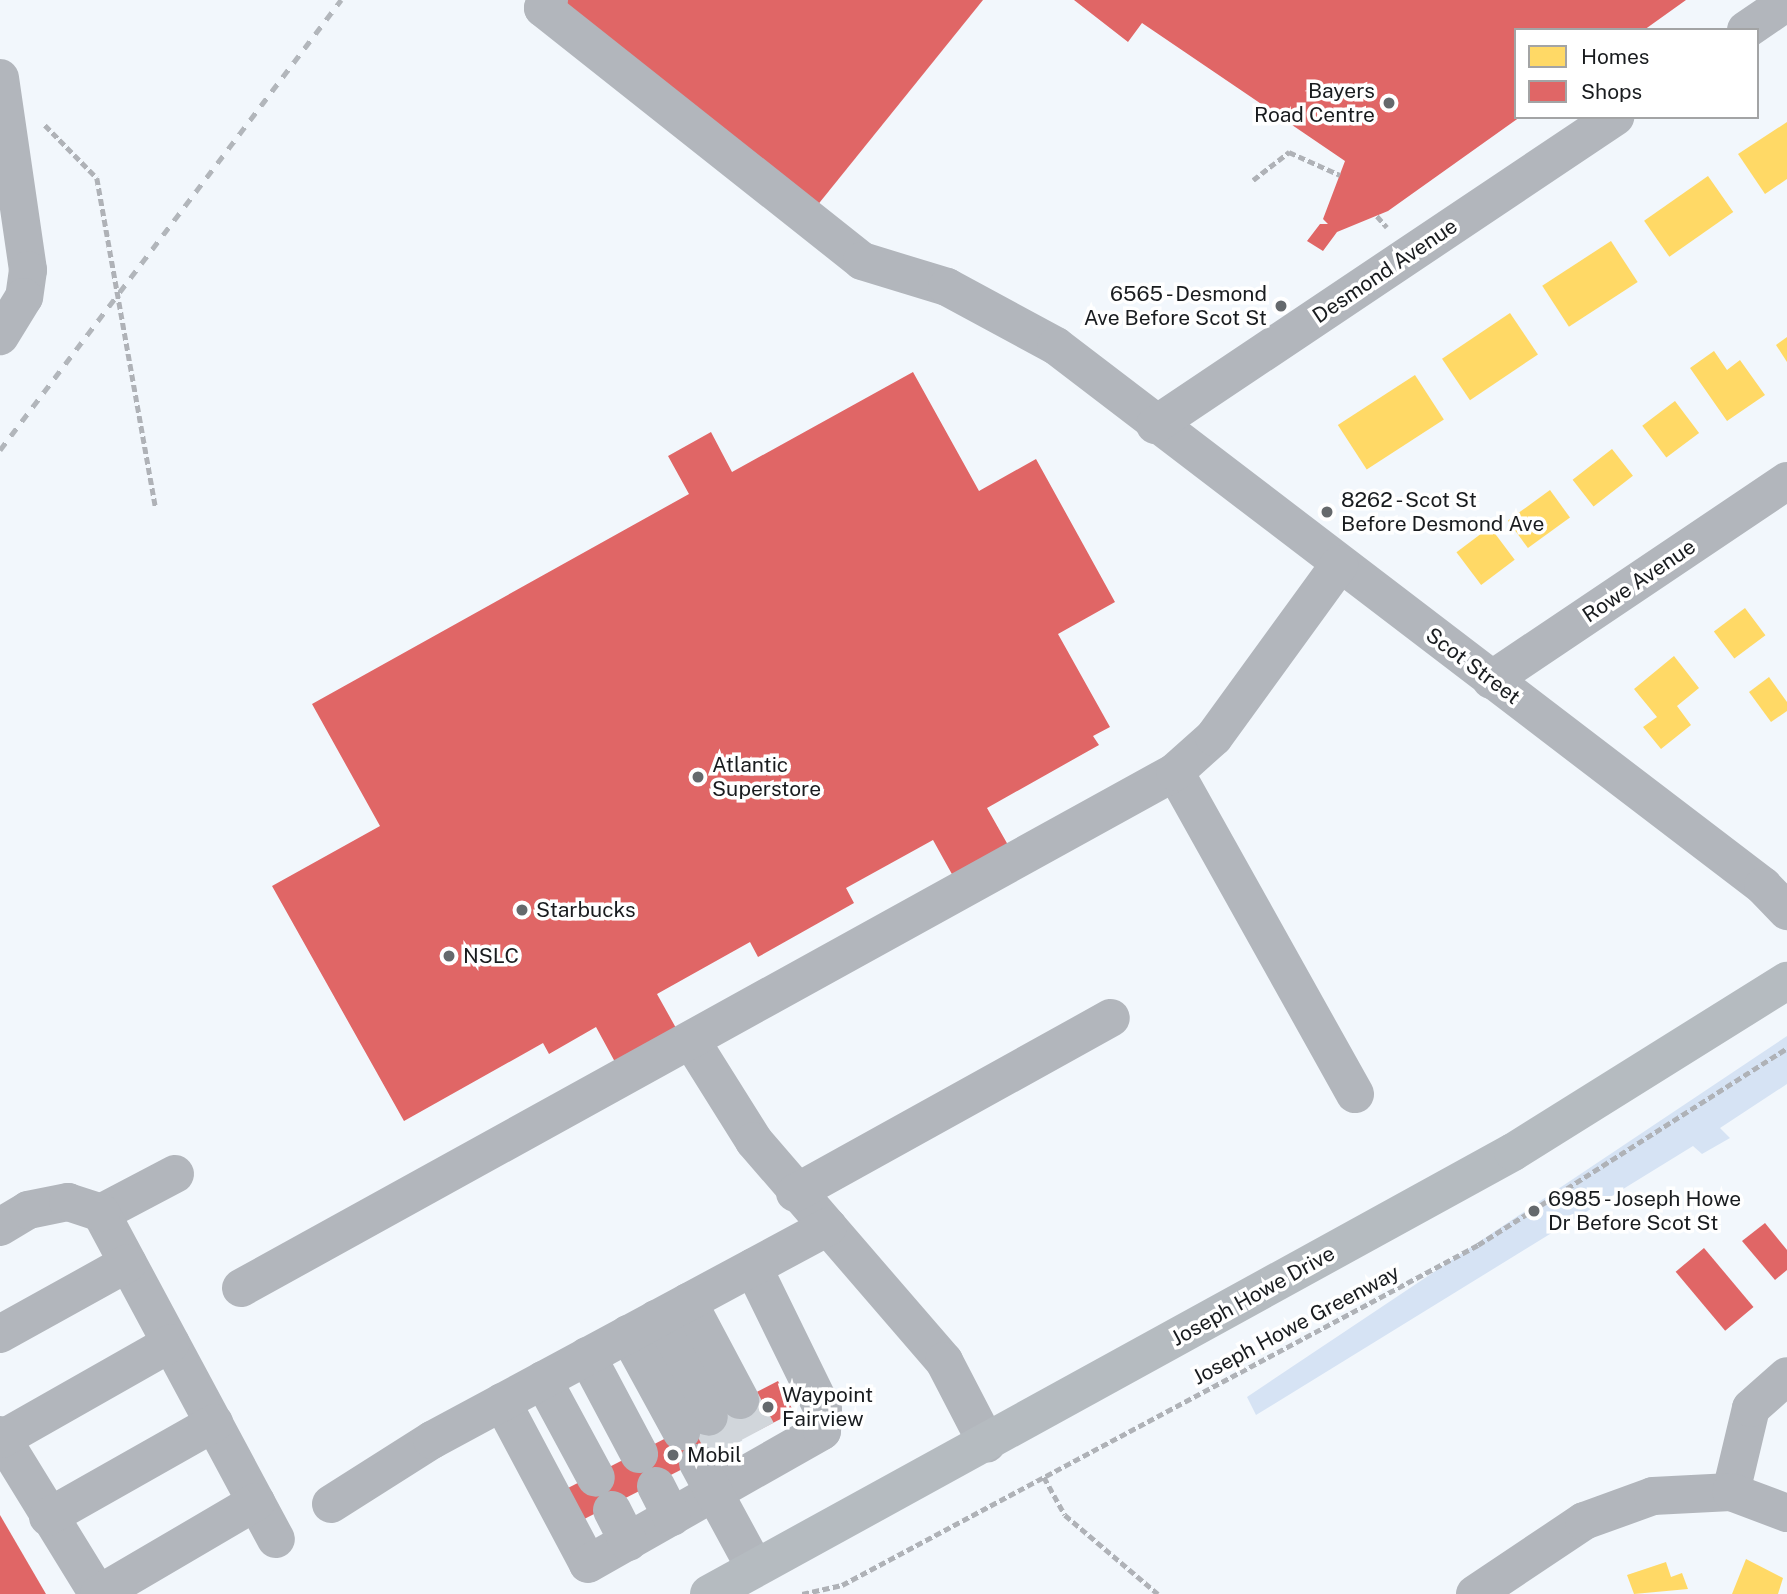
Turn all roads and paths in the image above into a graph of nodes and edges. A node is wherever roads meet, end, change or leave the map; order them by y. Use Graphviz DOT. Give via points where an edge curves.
graph roads {
  1 [pos="549,0"];
  2 [pos="1787,2"];
  3 [pos="1749,28"];
  4 [pos="0,78"];
  5 [pos="39,119"];
  6 [pos="1612,119"];
  7 [pos="1340,175"];
  8 [pos="1253,180"];
  9 [pos="0,336"];
  10 [pos="1155,425"];
  11 [pos="1787,481"];
  12 [pos="156,508"];
  13 [pos="1339,565"];
  14 [pos="1491,680"];
  15 [pos="1175,772"];
  16 [pos="1787,911"];
  17 [pos="1787,981"];
  18 [pos="1111,1018"];
  19 [pos="692,1042"];
  20 [pos="1787,1048"];
  21 [pos="1355,1094"];
  22 [pos="175,1174"];
  23 [pos="795,1193"];
  24 [pos="102,1213"];
  25 [pos="0,1227"];
  26 [pos="828,1227"];
  27 [pos="128,1263"];
  28 [pos="753,1267"];
  29 [pos="241,1288"];
  30 [pos="657,1318"];
  31 [pos="0,1334"];
  32 [pos="171,1343"];
  33 [pos="587,1356"];
  34 [pos="1787,1376"];
  35 [pos="543,1380"];
  36 [pos="502,1402"];
  37 [pos="214,1423"];
  38 [pos="1,1437"];
  39 [pos="986,1444"];
  40 [pos="727,1447"];
  41 [pos="1044,1477"];
  42 [pos="656,1486"];
  43 [pos="1731,1492"];
  44 [pos="257,1502"];
  45 [pos="331,1504"];
  46 [pos="612,1510"];
  47 [pos="1787,1513"];
  48 [pos="48,1517"];
  49 [pos="276,1539"];
  50 [pos="755,1568"];
  51 [pos="98,1594"];
  52 [pos="709,1594"];
  53 [pos="802,1594"];
  54 [pos="1158,1594"];
  55 [pos="1475,1594"];
  1 -- 10 [label="street, Scot Street" via="543,8 862,261 947,287 1056,345"];
  2 -- 3 [label="street"];
  4 -- 9 [label="street" via="27,270 24,297"];
  5 -- 12 [label="path" via="97,178"];
  6 -- 10 [label="street, Desmond Avenue"];
  7 -- 8 [label="path" via="1289,152"];
  10 -- 13 [label="street, Scot Street"];
  11 -- 14 [label="street, Rowe Avenue"];
  13 -- 14 [label="street, Scot Street"];
  13 -- 15 [label="street" via="1214,737"];
  14 -- 16 [label="street, Scot Street" via="1763,886"];
  15 -- 19 [label="street"];
  15 -- 21 [label="street"];
  17 -- 39 [label="main road, Joseph Howe Drive" via="1513,1152"];
  18 -- 23 [label="street"];
  19 -- 23 [label="street" via="754,1141"];
  19 -- 29 [label="street"];
  20 -- 41 [label="path, Joseph Howe Greenway" via="1478,1245"];
  22 -- 24 [label="street"];
  23 -- 26 [label="street"];
  24 -- 25 [label="street" via="68,1202 28,1210"];
  24 -- 27 [label="street"];
  26 -- 28 [label="street"];
  26 -- 39 [label="street" via="944,1361"];
  27 -- 31 [label="street"];
  27 -- 32 [label="street"];
  28 -- 30 [label="street"];
  28 -- 40 [label="street" via="823,1410 822,1432"];
  30 -- 33 [label="street"];
  30 -- 40 [label="street"];
  30 -- 40 [label="street"];
  32 -- 37 [label="street"];
  32 -- 38 [label="street"];
  33 -- 35 [label="street"];
  33 -- 42 [label="street"];
  34 -- 43 [label="street" via="1751,1408"];
  35 -- 36 [label="street"];
  35 -- 46 [label="street"];
  36 -- 45 [label="street"];
  36 -- 46 [label="street" via="588,1564"];
  37 -- 44 [label="street"];
  37 -- 48 [label="street"];
  38 -- 48 [label="street"];
  39 -- 50 [label="main road, Joseph Howe Drive"];
  40 -- 42 [label="street"];
  40 -- 50 [label="street"];
  41 -- 53 [label="path, Joseph Howe Greenway" via="842,1585"];
  41 -- 54 [label="path" via="1065,1515"];
  42 -- 46 [label="street"];
  43 -- 47 [label="street"];
  43 -- 55 [label="street" via="1653,1496 1584,1521"];
  44 -- 49 [label="street"];
  44 -- 51 [label="street"];
  48 -- 51 [label="street"];
  50 -- 52 [label="main road, Joseph Howe Drive"];
}
